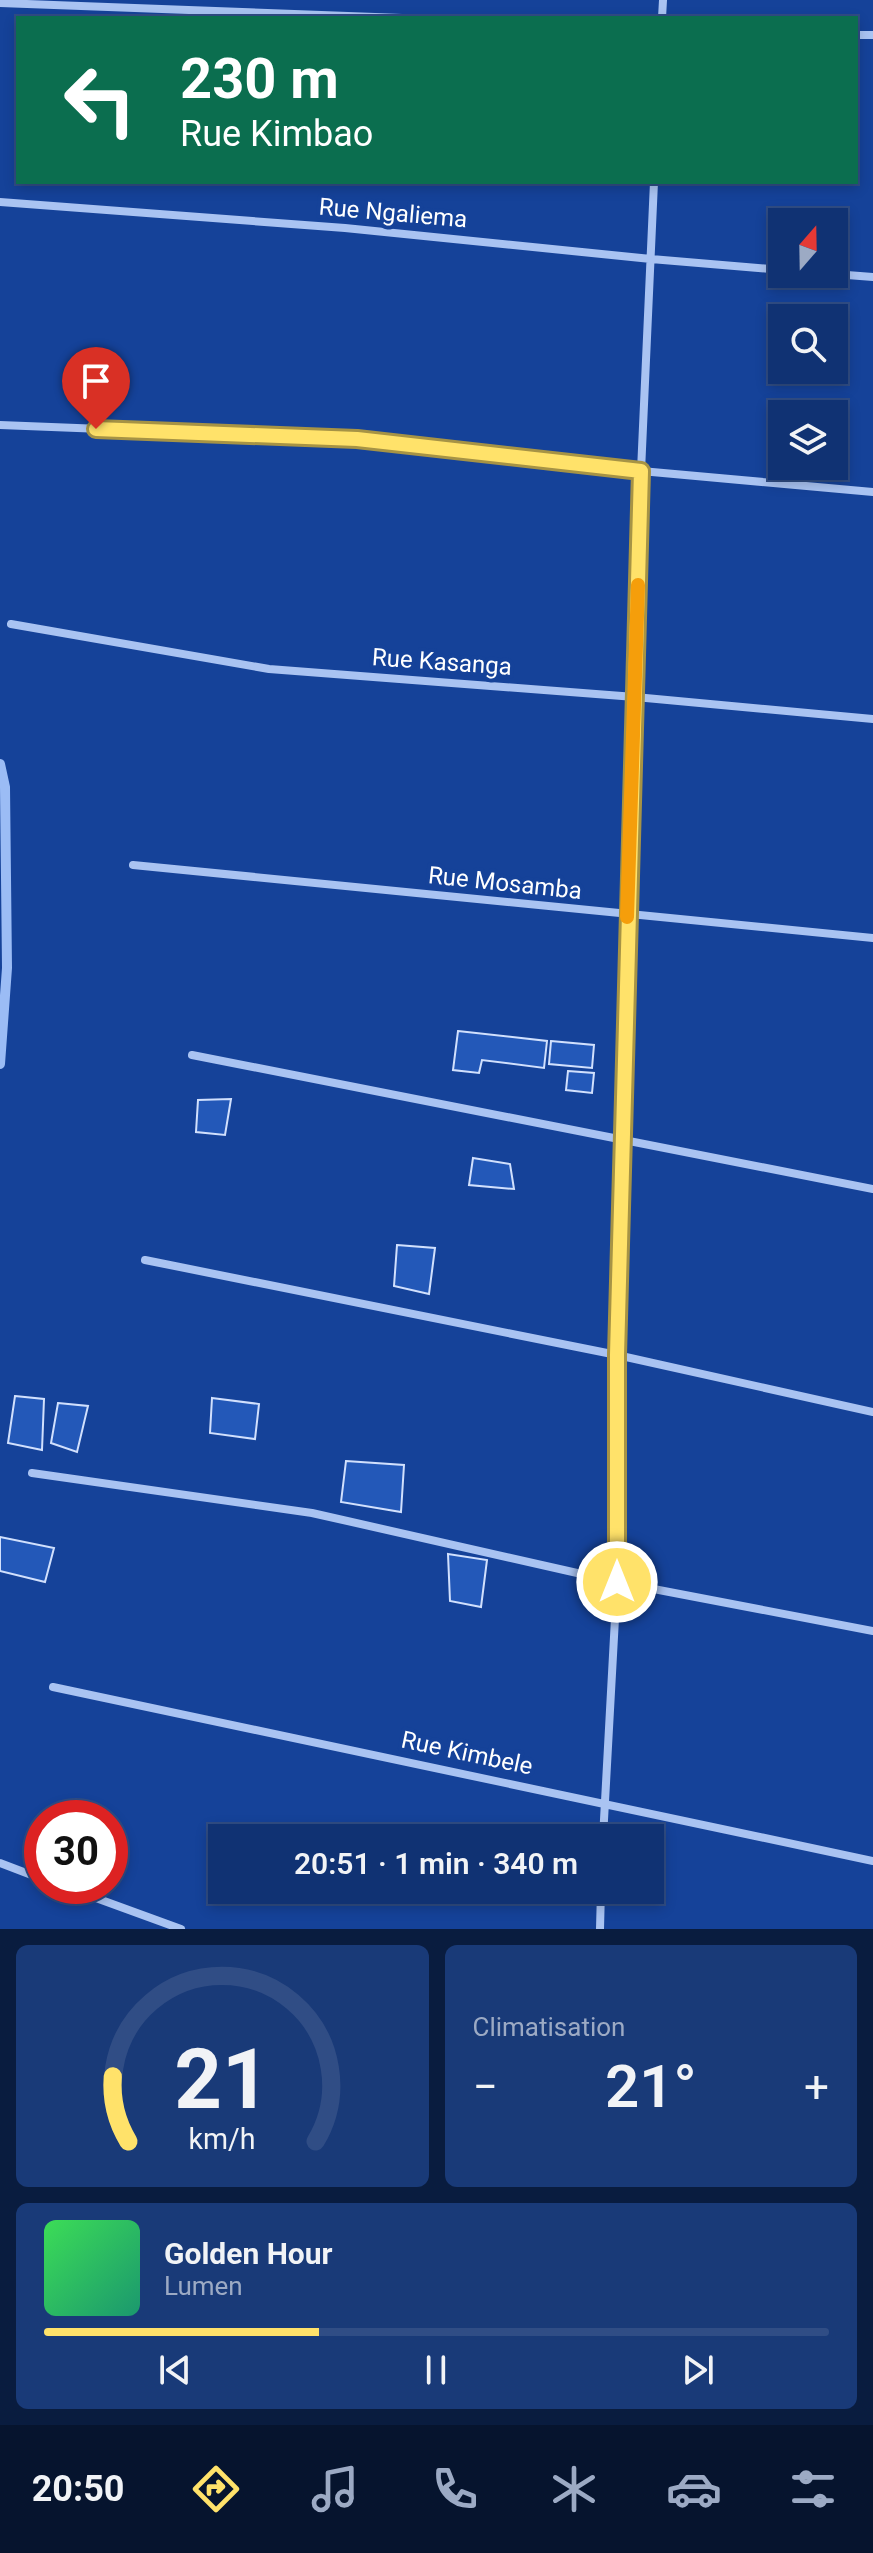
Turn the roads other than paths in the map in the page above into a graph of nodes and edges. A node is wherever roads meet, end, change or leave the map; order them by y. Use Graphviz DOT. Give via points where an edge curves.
graph roads {
  1 [pos="0,3"];
  2 [pos="348,16"];
  3 [pos="654,184"];
  4 [pos="0,202"];
  5 [pos="651,259"];
  6 [pos="768,269"];
  7 [pos="848,275"];
  8 [pos="873,277"];
  9 [pos="0,425"];
  10 [pos="641,471"];
  11 [pos="873,492"];
  12 [pos="11,624"];
  13 [pos="635,697"];
  14 [pos="873,719"];
  15 [pos="133,865"];
  16 [pos="627,916"];
  17 [pos="873,938"];
  18 [pos="192,1055"];
  19 [pos="622,1142"];
  20 [pos="873,1189"];
  21 [pos="145,1260"];
  22 [pos="617,1355"];
  23 [pos="873,1412"];
  24 [pos="32,1473"];
  25 [pos="617,1582"];
  26 [pos="873,1631"];
  27 [pos="53,1687"];
  28 [pos="604,1802"];
  29 [pos="603,1824"];
  30 [pos="873,1861"];
  31 [pos="0,1863"];
  32 [pos="24,1872"];
  33 [pos="112,1904"];
  34 [pos="601,1904"];
  35 [pos="181,1929"];
  36 [pos="600,1929"];
  1 -- 2 [label="street"];
  3 -- 5 [label="street"];
  4 -- 5 [label="street, Rue Ngaliema" via="345,228"];
  5 -- 6 [label="street, Rue Ngaliema"];
  5 -- 10 [label="street"];
  7 -- 8 [label="street"];
  9 -- 10 [label="street" via="357,439"];
  10 -- 11 [label="street"];
  10 -- 13 [label="street"];
  12 -- 13 [label="street, Rue Kasanga" via="269,669"];
  13 -- 14 [label="street, Rue Kasanga"];
  13 -- 16 [label="street"];
  15 -- 16 [label="street, Rue Mosamba"];
  16 -- 17 [label="street, Rue Mosamba"];
  16 -- 19 [label="street"];
  18 -- 19 [label="street"];
  19 -- 20 [label="street"];
  19 -- 22 [label="street"];
  21 -- 22 [label="street"];
  22 -- 23 [label="street"];
  22 -- 25 [label="street"];
  24 -- 25 [label="street" via="312,1513"];
  25 -- 26 [label="street"];
  25 -- 28 [label="street"];
  27 -- 28 [label="street, Rue Kimbele"];
  28 -- 29 [label="street"];
  28 -- 30 [label="street, Rue Kimbele"];
  31 -- 32 [label="street"];
  33 -- 35 [label="street"];
  34 -- 36 [label="street"];
}
